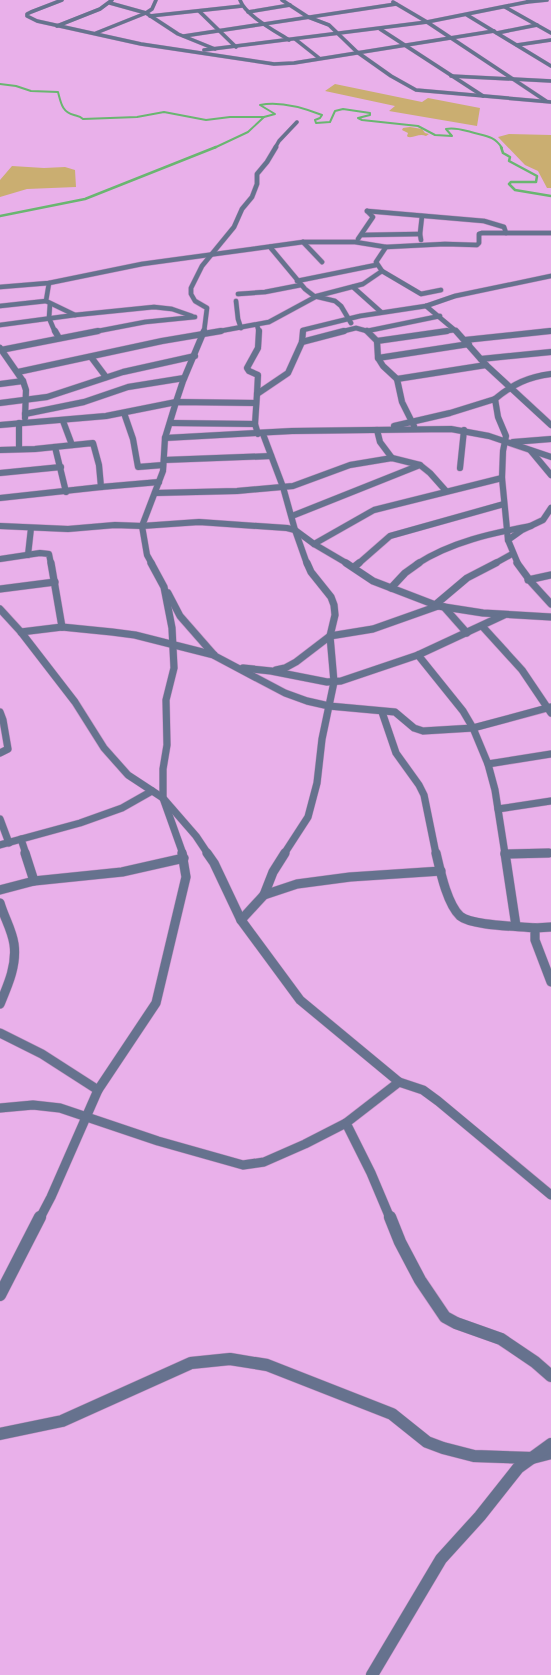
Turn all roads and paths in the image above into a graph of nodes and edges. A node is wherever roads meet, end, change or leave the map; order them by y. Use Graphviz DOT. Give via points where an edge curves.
graph roads {
  1 [pos="62,0"];
  2 [pos="156,0"];
  3 [pos="240,0"];
  4 [pos="282,0"];
  5 [pos="388,0"];
  6 [pos="547,0"];
  7 [pos="111,1"];
  8 [pos="528,1"];
  9 [pos="396,4"];
  10 [pos="290,5"];
  11 [pos="242,6"];
  12 [pos="504,7"];
  13 [pos="199,11"];
  14 [pos="248,12"];
  15 [pos="146,13"];
  16 [pos="467,14"];
  17 [pos="150,16"];
  18 [pos="308,18"];
  19 [pos="427,22"];
  20 [pos="265,24"];
  21 [pos="537,25"];
  22 [pos="57,26"];
  23 [pos="380,28"];
  24 [pos="220,31"];
  25 [pos="496,32"];
  26 [pos="551,32"];
  27 [pos="94,33"];
  28 [pos="339,34"];
  29 [pos="184,36"];
  30 [pos="449,38"];
  31 [pos="295,39"];
  32 [pos="289,40"];
  33 [pos="551,40"];
  34 [pos="404,45"];
  35 [pos="517,45"];
  36 [pos="236,47"];
  37 [pos="216,49"];
  38 [pos="187,51"];
  39 [pos="357,52"];
  40 [pos="319,58"];
  41 [pos="551,61"];
  42 [pos="544,62"];
  43 [pos="551,66"];
  44 [pos="450,76"];
  45 [pos="513,79"];
  46 [pos="551,82"];
  47 [pos="485,97"];
  48 [pos="549,101"];
  49 [pos="297,122"];
  50 [pos="422,216"];
  51 [pos="506,233"];
  52 [pos="420,234"];
  53 [pos="551,234"];
  54 [pos="362,235"];
  55 [pos="303,242"];
  56 [pos="355,242"];
  57 [pos="421,245"];
  58 [pos="270,247"];
  59 [pos="386,247"];
  60 [pos="212,254"];
  61 [pos="322,262"];
  62 [pos="376,264"];
  63 [pos="382,272"];
  64 [pos="551,276"];
  65 [pos="297,281"];
  66 [pos="49,283"];
  67 [pos="301,285"];
  68 [pos="0,287"];
  69 [pos="353,287"];
  70 [pos="441,290"];
  71 [pos="238,294"];
  72 [pos="317,296"];
  73 [pos="236,301"];
  74 [pos="48,302"];
  75 [pos="0,306"];
  76 [pos="426,306"];
  77 [pos="381,312"];
  78 [pos="75,315"];
  79 [pos="440,316"];
  80 [pos="195,317"];
  81 [pos="49,319"];
  82 [pos="348,319"];
  83 [pos="206,321"];
  84 [pos="0,325"];
  85 [pos="257,325"];
  86 [pos="241,328"];
  87 [pos="356,328"];
  88 [pos="455,330"];
  89 [pos="367,331"];
  90 [pos="551,331"];
  91 [pos="204,334"];
  92 [pos="59,338"];
  93 [pos="377,341"];
  94 [pos="302,342"];
  95 [pos="467,342"];
  96 [pos="0,349"];
  97 [pos="551,352"];
  98 [pos="195,356"];
  99 [pos="91,357"];
  100 [pos="378,358"];
  101 [pos="481,359"];
  102 [pos="8,360"];
  103 [pos="0,362"];
  104 [pos="486,365"];
  105 [pos="18,372"];
  106 [pos="551,374"];
  107 [pos="106,377"];
  108 [pos="184,378"];
  109 [pos="397,379"];
  110 [pos="23,381"];
  111 [pos="0,384"];
  112 [pos="509,387"];
  113 [pos="257,394"];
  114 [pos="495,399"];
  115 [pos="26,400"];
  116 [pos="176,402"];
  117 [pos="0,403"];
  118 [pos="256,403"];
  119 [pos="124,413"];
  120 [pos="25,414"];
  121 [pos="63,420"];
  122 [pos="412,422"];
  123 [pos="22,423"];
  124 [pos="171,423"];
  125 [pos="255,424"];
  126 [pos="0,425"];
  127 [pos="551,425"];
  128 [pos="415,429"];
  129 [pos="378,430"];
  130 [pos="464,430"];
  131 [pos="261,434"];
  132 [pos="165,438"];
  133 [pos="551,439"];
  134 [pos="508,442"];
  135 [pos="72,445"];
  136 [pos="55,447"];
  137 [pos="529,448"];
  138 [pos="19,449"];
  139 [pos="0,450"];
  140 [pos="271,456"];
  141 [pos="551,457"];
  142 [pos="392,458"];
  143 [pos="164,463"];
  144 [pos="420,466"];
  145 [pos="61,467"];
  146 [pos="460,468"];
  147 [pos="0,473"];
  148 [pos="551,476"];
  149 [pos="502,478"];
  150 [pos="159,482"];
  151 [pos="101,487"];
  152 [pos="283,487"];
  153 [pos="446,491"];
  154 [pos="66,492"];
  155 [pos="156,493"];
  156 [pos="0,498"];
  157 [pos="504,504"];
  158 [pos="551,508"];
  159 [pos="292,516"];
  160 [pos="0,526"];
  161 [pos="142,526"];
  162 [pos="531,526"];
  163 [pos="31,528"];
  164 [pos="294,530"];
  165 [pos="507,530"];
  166 [pos="508,540"];
  167 [pos="314,544"];
  168 [pos="512,554"];
  169 [pos="28,555"];
  170 [pos="0,559"];
  171 [pos="354,567"];
  172 [pos="551,575"];
  173 [pos="528,580"];
  174 [pos="55,582"];
  175 [pos="164,587"];
  176 [pos="391,588"];
  177 [pos="0,589"];
  178 [pos="551,604"];
  179 [pos="439,606"];
  180 [pos="0,609"];
  181 [pos="505,614"];
  182 [pos="551,616"];
  183 [pos="482,626"];
  184 [pos="62,627"];
  185 [pos="21,632"];
  186 [pos="467,633"];
  187 [pos="330,636"];
  188 [pos="173,645"];
  189 [pos="418,654"];
  190 [pos="215,656"];
  191 [pos="238,668"];
  192 [pos="271,671"];
  193 [pos="334,682"];
  194 [pos="329,706"];
  195 [pos="550,709"];
  196 [pos="0,712"];
  197 [pos="382,712"];
  198 [pos="473,728"];
  199 [pos="0,753"];
  200 [pos="551,754"];
  201 [pos="488,764"];
  202 [pos="152,791"];
  203 [pos="163,798"];
  204 [pos="551,801"];
  205 [pos="498,809"];
  206 [pos="0,819"];
  207 [pos="21,840"];
  208 [pos="9,843"];
  209 [pos="0,845"];
  210 [pos="551,853"];
  211 [pos="505,854"];
  212 [pos="184,858"];
  213 [pos="441,871"];
  214 [pos="34,881"];
  215 [pos="0,890"];
  216 [pos="264,895"];
  217 [pos="0,903"];
  218 [pos="242,920"];
  219 [pos="516,926"];
  220 [pos="551,927"];
  221 [pos="535,928"];
  222 [pos="5,930"];
  223 [pos="551,982"];
  224 [pos="0,1004"];
  225 [pos="0,1033"];
  226 [pos="399,1082"];
  227 [pos="98,1090"];
  228 [pos="0,1108"];
  229 [pos="86,1116"];
  230 [pos="346,1123"];
  231 [pos="551,1195"];
  232 [pos="0,1295"];
  233 [pos="551,1376"];
  234 [pos="0,1434"];
  235 [pos="551,1444"];
  236 [pos="551,1453"];
  237 [pos="532,1458"];
  238 [pos="372,1675"];
  1 -- 22 [label="street" via="27,14 30,19"];
  2 -- 15 [label="street" via="152,9"];
  3 -- 11 [label="street"];
  4 -- 10 [label="street"];
  5 -- 9 [label="street"];
  6 -- 8 [label="street"];
  7 -- 15 [label="street"];
  7 -- 22 [label="street" via="97,10"];
  8 -- 12 [label="street"];
  9 -- 18 [label="street"];
  9 -- 19 [label="street"];
  10 -- 14 [label="street"];
  10 -- 18 [label="street"];
  11 -- 13 [label="street"];
  11 -- 14 [label="street"];
  12 -- 16 [label="street"];
  12 -- 21 [label="street"];
  13 -- 17 [label="street"];
  13 -- 24 [label="street"];
  14 -- 20 [label="street"];
  15 -- 17 [label="street"];
  15 -- 27 [label="street"];
  16 -- 19 [label="street"];
  16 -- 25 [label="street"];
  17 -- 29 [label="street"];
  18 -- 20 [label="street"];
  18 -- 28 [label="street" via="326,23"];
  19 -- 23 [label="street"];
  19 -- 30 [label="street"];
  20 -- 24 [label="street"];
  20 -- 32 [label="street"];
  21 -- 25 [label="street"];
  21 -- 26 [label="street"];
  22 -- 27 [label="street"];
  23 -- 28 [label="street"];
  23 -- 34 [label="street"];
  24 -- 29 [label="street"];
  24 -- 36 [label="street"];
  25 -- 30 [label="street"];
  25 -- 35 [label="street"];
  27 -- 38 [label="street"];
  28 -- 31 [label="street"];
  28 -- 39 [label="street"];
  29 -- 37 [label="street"];
  30 -- 34 [label="street"];
  30 -- 45 [label="street"];
  31 -- 32 [label="street"];
  31 -- 40 [label="street"];
  32 -- 36 [label="street"];
  33 -- 35 [label="street"];
  34 -- 39 [label="street"];
  34 -- 44 [label="street"];
  35 -- 42 [label="street"];
  36 -- 37 [label="street"];
  37 -- 38 [label="street"];
  38 -- 40 [label="street" via="269,63 294,63"];
  39 -- 40 [label="street"];
  39 -- 47 [label="street" via="416,90"];
  41 -- 42 [label="street"];
  42 -- 43 [label="street"];
  44 -- 45 [label="street"];
  44 -- 47 [label="street"];
  45 -- 46 [label="street"];
  45 -- 48 [label="street"];
  47 -- 48 [label="street"];
  49 -- 60 [label="street" via="279,141 257,174 257,184 252,197 242,209 234,227"];
  50 -- 51 [label="street" via="492,222 504,227"];
  50 -- 52 [label="street"];
  50 -- 54 [label="street" via="367,211 373,217"];
  51 -- 53 [label="street"];
  51 -- 57 [label="street" via="479,234 478,244"];
  52 -- 54 [label="street"];
  52 -- 57 [label="street"];
  54 -- 56 [label="street"];
  55 -- 56 [label="street"];
  55 -- 58 [label="street"];
  55 -- 61 [label="street"];
  56 -- 59 [label="street"];
  57 -- 59 [label="street"];
  58 -- 60 [label="street"];
  58 -- 65 [label="street"];
  59 -- 62 [label="street"];
  60 -- 66 [label="street" via="142,264"];
  60 -- 83 [label="street" via="202,266 191,288 195,301 207,306"];
  62 -- 63 [label="street"];
  62 -- 65 [label="street"];
  63 -- 69 [label="street"];
  63 -- 70 [label="street" via="421,294"];
  64 -- 76 [label="street" via="455,296"];
  65 -- 67 [label="street"];
  66 -- 68 [label="street"];
  66 -- 74 [label="street"];
  67 -- 71 [label="street"];
  67 -- 72 [label="street"];
  69 -- 72 [label="street"];
  69 -- 77 [label="street"];
  72 -- 82 [label="street" via="336,302 346,312"];
  72 -- 85 [label="street" via="269,322"];
  73 -- 86 [label="street"];
  74 -- 75 [label="street"];
  74 -- 78 [label="street"];
  74 -- 81 [label="street"];
  76 -- 77 [label="street"];
  76 -- 79 [label="street"];
  77 -- 82 [label="street"];
  78 -- 80 [label="street" via="154,307 172,309"];
  78 -- 81 [label="street"];
  79 -- 88 [label="street"];
  79 -- 89 [label="street"];
  80 -- 83 [label="street"];
  80 -- 92 [label="street" via="145,322"];
  81 -- 84 [label="street"];
  81 -- 92 [label="street"];
  82 -- 87 [label="street"];
  82 -- 94 [label="street" via="304,330"];
  83 -- 91 [label="street"];
  85 -- 86 [label="street"];
  85 -- 113 [label="street" via="260,336 258,350 247,368 258,374"];
  86 -- 91 [label="street"];
  87 -- 89 [label="street"];
  87 -- 94 [label="street"];
  88 -- 93 [label="street"];
  88 -- 95 [label="street"];
  89 -- 93 [label="street"];
  90 -- 95 [label="street"];
  91 -- 98 [label="street"];
  91 -- 99 [label="street"];
  92 -- 96 [label="street"];
  93 -- 100 [label="street"];
  94 -- 113 [label="street" via="288,373"];
  95 -- 100 [label="street"];
  95 -- 101 [label="street"];
  96 -- 102 [label="street"];
  97 -- 101 [label="street"];
  98 -- 107 [label="street"];
  98 -- 108 [label="street"];
  99 -- 105 [label="street"];
  99 -- 107 [label="street"];
  100 -- 109 [label="street"];
  101 -- 104 [label="street"];
  102 -- 103 [label="street"];
  102 -- 105 [label="street"];
  104 -- 109 [label="street"];
  104 -- 112 [label="street"];
  105 -- 110 [label="street"];
  106 -- 112 [label="street" via="525,378"];
  107 -- 115 [label="street" via="47,397"];
  108 -- 116 [label="street"];
  108 -- 120 [label="street" via="128,387 84,402"];
  109 -- 122 [label="street" via="402,402"];
  110 -- 111 [label="street"];
  110 -- 115 [label="street"];
  112 -- 114 [label="street"];
  112 -- 127 [label="street" via="533,406"];
  113 -- 118 [label="street"];
  114 -- 122 [label="street" via="450,414"];
  114 -- 134 [label="street" via="498,417"];
  115 -- 117 [label="street"];
  115 -- 120 [label="street"];
  116 -- 118 [label="street"];
  116 -- 119 [label="street"];
  116 -- 124 [label="street"];
  118 -- 125 [label="street"];
  119 -- 121 [label="street"];
  119 -- 143 [label="street" via="133,439 138,467"];
  120 -- 123 [label="street"];
  121 -- 123 [label="street"];
  121 -- 135 [label="street"];
  122 -- 128 [label="street"];
  122 -- 129 [label="street"];
  123 -- 126 [label="street"];
  123 -- 138 [label="street"];
  124 -- 125 [label="street"];
  124 -- 132 [label="street"];
  125 -- 131 [label="street"];
  128 -- 129 [label="street"];
  128 -- 130 [label="street"];
  129 -- 131 [label="street"];
  129 -- 142 [label="street" via="380,442"];
  130 -- 134 [label="street"];
  130 -- 146 [label="street"];
  131 -- 132 [label="street"];
  131 -- 140 [label="street"];
  132 -- 143 [label="street"];
  133 -- 134 [label="street"];
  134 -- 137 [label="street"];
  134 -- 149 [label="street" via="503,451"];
  135 -- 136 [label="street"];
  135 -- 151 [label="street" via="90,442 94,444"];
  136 -- 138 [label="street"];
  136 -- 145 [label="street"];
  137 -- 141 [label="street"];
  137 -- 148 [label="street"];
  138 -- 139 [label="street"];
  140 -- 143 [label="street" via="219,456"];
  140 -- 152 [label="street"];
  142 -- 144 [label="street"];
  142 -- 152 [label="street" via="350,465 293,486"];
  143 -- 150 [label="street"];
  144 -- 153 [label="street"];
  144 -- 159 [label="street"];
  145 -- 147 [label="street"];
  145 -- 154 [label="street"];
  149 -- 153 [label="street"];
  149 -- 157 [label="street"];
  150 -- 151 [label="street"];
  150 -- 155 [label="street"];
  151 -- 154 [label="street"];
  152 -- 155 [label="street"];
  152 -- 159 [label="street"];
  153 -- 167 [label="street" via="374,510"];
  154 -- 156 [label="street"];
  155 -- 161 [label="street"];
  157 -- 165 [label="street"];
  157 -- 171 [label="street" via="390,536"];
  158 -- 162 [label="street" via="543,520"];
  159 -- 164 [label="street"];
  160 -- 163 [label="street"];
  161 -- 163 [label="street"];
  161 -- 164 [label="street" via="199,522"];
  161 -- 175 [label="street" via="147,554"];
  162 -- 165 [label="street"];
  162 -- 166 [label="street"];
  163 -- 169 [label="street"];
  164 -- 167 [label="street"];
  164 -- 187 [label="street" via="311,572 331,597 334,605 335,615"];
  165 -- 166 [label="street"];
  165 -- 176 [label="street" via="471,540 427,557"];
  166 -- 168 [label="street"];
  167 -- 171 [label="street"];
  168 -- 173 [label="street"];
  168 -- 179 [label="street" via="467,578"];
  169 -- 170 [label="street"];
  169 -- 174 [label="street" via="49,554"];
  171 -- 176 [label="street" via="373,581"];
  172 -- 173 [label="street"];
  173 -- 178 [label="street"];
  174 -- 177 [label="street"];
  174 -- 184 [label="street"];
  175 -- 188 [label="street"];
  175 -- 190 [label="street" via="180,616"];
  176 -- 179 [label="street"];
  179 -- 181 [label="street"];
  179 -- 186 [label="street"];
  179 -- 187 [label="street" via="373,629"];
  180 -- 185 [label="street"];
  181 -- 182 [label="street"];
  181 -- 183 [label="street"];
  183 -- 186 [label="street"];
  183 -- 195 [label="street" via="522,670"];
  184 -- 185 [label="street"];
  184 -- 188 [label="street" via="135,635"];
  185 -- 202 [label="street" via="75,702 104,748 128,775"];
  186 -- 189 [label="street"];
  187 -- 192 [label="street" via="291,665"];
  187 -- 193 [label="street"];
  188 -- 190 [label="street"];
  188 -- 203 [label="street" via="174,668 166,700 167,745 163,769"];
  189 -- 193 [label="street"];
  189 -- 198 [label="street" via="463,711"];
  190 -- 191 [label="street"];
  191 -- 192 [label="street"];
  191 -- 194 [label="street" via="285,693"];
  192 -- 193 [label="street"];
  193 -- 194 [label="street"];
  194 -- 197 [label="street"];
  194 -- 216 [label="street" via="317,783 308,817 273,872"];
  195 -- 198 [label="street"];
  196 -- 199 [label="street" via="8,749"];
  197 -- 198 [label="street" via="400,714 416,730"];
  197 -- 213 [label="street" via="396,753 424,795"];
  198 -- 201 [label="street"];
  200 -- 201 [label="street"];
  201 -- 205 [label="street"];
  202 -- 203 [label="street"];
  202 -- 207 [label="street" via="122,808"];
  203 -- 212 [label="street"];
  203 -- 218 [label="street" via="196,836 214,863"];
  204 -- 205 [label="street"];
  205 -- 211 [label="street"];
  206 -- 208 [label="street"];
  207 -- 208 [label="street"];
  207 -- 214 [label="street"];
  208 -- 209 [label="street"];
  210 -- 211 [label="street"];
  211 -- 219 [label="street"];
  212 -- 214 [label="street" via="122,872"];
  212 -- 227 [label="street" via="186,877 156,1003"];
  213 -- 216 [label="street" via="321,880 297,884"];
  213 -- 219 [label="street" via="449,900 460,916 474,922"];
  214 -- 215 [label="street"];
  216 -- 218 [label="street"];
  217 -- 222 [label="street"];
  218 -- 226 [label="street" via="300,1000"];
  219 -- 221 [label="street"];
  220 -- 221 [label="street"];
  221 -- 223 [label="street" via="535,940"];
  222 -- 224 [label="street" via="14,944 13,967"];
  225 -- 227 [label="street" via="42,1054"];
  226 -- 230 [label="street"];
  226 -- 231 [label="street" via="423,1090"];
  227 -- 229 [label="street"];
  228 -- 229 [label="street" via="47,1106"];
  229 -- 230 [label="street" via="158,1141 243,1165 264,1162"];
  229 -- 232 [label="street" via="51,1197"];
  230 -- 233 [label="street" via="372,1173 400,1242 420,1280 445,1316 456,1323 501,1339"];
  234 -- 237 [label="street" via="62,1421 191,1363 230,1359 267,1365 392,1414 427,1442 443,1448 474,1456"];
  235 -- 237 [label="street"];
  236 -- 237 [label="street"];
  237 -- 238 [label="street" via="518,1468 441,1559"];
}
